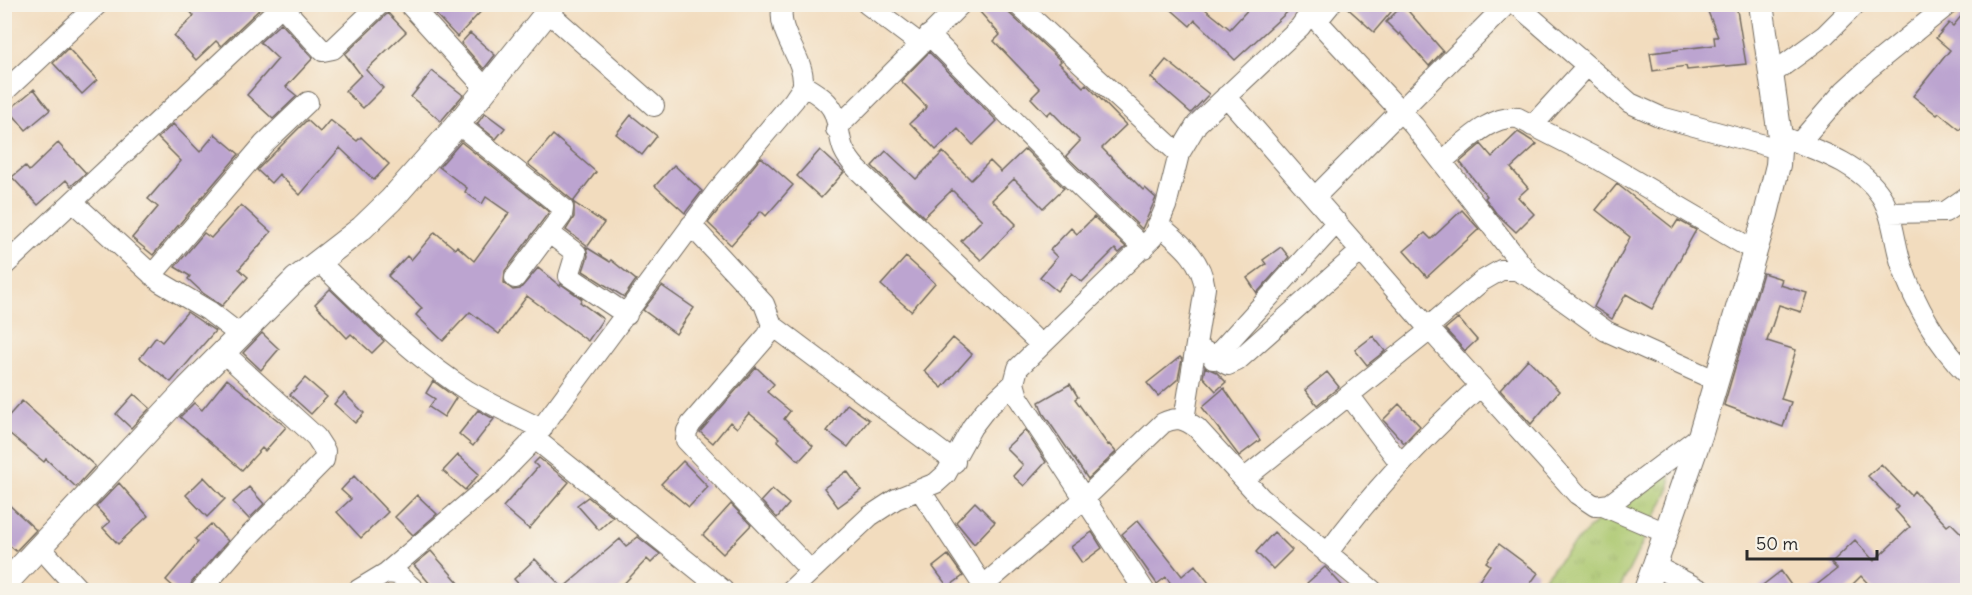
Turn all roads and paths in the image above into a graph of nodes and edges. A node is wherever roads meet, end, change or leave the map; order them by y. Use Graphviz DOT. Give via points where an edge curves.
graph roads {
  1 [pos="98,4"];
  2 [pos="380,4"];
  3 [pos="409,4"];
  4 [pos="783,4"];
  5 [pos="867,4"];
  6 [pos="961,4"];
  7 [pos="1017,4"];
  8 [pos="1331,4"];
  9 [pos="1507,4"];
  10 [pos="1516,4"];
  11 [pos="1761,4"];
  12 [pos="1856,4"];
  13 [pos="1949,4"];
  14 [pos="280,5"];
  15 [pos="551,8"];
  16 [pos="1312,13"];
  17 [pos="925,40"];
  18 [pos="1587,66"];
  19 [pos="1772,74"];
  20 [pos="803,85"];
  21 [pos="486,88"];
  22 [pos="4,92"];
  23 [pos="1226,96"];
  24 [pos="308,102"];
  25 [pos="654,106"];
  26 [pos="1400,111"];
  27 [pos="458,124"];
  28 [pos="1532,126"];
  29 [pos="836,129"];
  30 [pos="1786,143"];
  31 [pos="1179,154"];
  32 [pos="1442,161"];
  33 [pos="1316,196"];
  34 [pos="1968,196"];
  35 [pos="74,203"];
  36 [pos="1889,213"];
  37 [pos="1337,222"];
  38 [pos="1158,224"];
  39 [pos="691,225"];
  40 [pos="549,233"];
  41 [pos="1144,248"];
  42 [pos="1361,251"];
  43 [pos="1755,251"];
  44 [pos="318,261"];
  45 [pos="4,266"];
  46 [pos="152,275"];
  47 [pos="515,278"];
  48 [pos="1532,278"];
  49 [pos="627,315"];
  50 [pos="772,325"];
  51 [pos="1427,326"];
  52 [pos="232,344"];
  53 [pos="1040,344"];
  54 [pos="1196,346"];
  55 [pos="1213,359"];
  56 [pos="1966,372"];
  57 [pos="1717,381"];
  58 [pos="1014,383"];
  59 [pos="1480,386"];
  60 [pos="1349,395"];
  61 [pos="1184,420"];
  62 [pos="538,434"];
  63 [pos="1700,436"];
  64 [pos="955,462"];
  65 [pos="1400,463"];
  66 [pos="1244,479"];
  67 [pos="920,490"];
  68 [pos="1083,500"];
  69 [pos="1603,506"];
  70 [pos="1666,533"];
  71 [pos="40,547"];
  72 [pos="1326,554"];
  73 [pos="1655,566"];
  74 [pos="811,571"];
  75 [pos="386,573"];
  76 [pos="4,585"];
  77 [pos="985,588"];
  78 [pos="79,591"];
  79 [pos="201,591"];
  80 [pos="358,591"];
  81 [pos="415,591"];
  82 [pos="723,591"];
  83 [pos="791,591"];
  84 [pos="1144,591"];
  85 [pos="1372,591"];
  86 [pos="1646,591"];
  87 [pos="1701,591"];
  1 -- 22 [label="street"];
  2 -- 14 [label="street" via="333,49 323,51"];
  3 -- 21 [label="street"];
  4 -- 20 [label="street" via="783,26"];
  5 -- 17 [label="street"];
  6 -- 17 [label="street"];
  7 -- 31 [label="street"];
  8 -- 16 [label="street"];
  9 -- 26 [label="street"];
  10 -- 18 [label="street"];
  11 -- 19 [label="street"];
  12 -- 19 [label="street" via="1825,35"];
  13 -- 30 [label="street"];
  14 -- 35 [label="street"];
  15 -- 21 [label="street"];
  15 -- 25 [label="street"];
  16 -- 23 [label="street"];
  16 -- 26 [label="street"];
  17 -- 29 [label="street"];
  17 -- 41 [label="street"];
  18 -- 28 [label="street"];
  18 -- 30 [label="street" via="1630,104 1645,111"];
  19 -- 30 [label="street"];
  20 -- 29 [label="street" via="828,103"];
  20 -- 39 [label="street"];
  21 -- 27 [label="street"];
  23 -- 31 [label="street" via="1197,124"];
  23 -- 33 [label="street"];
  24 -- 46 [label="street" via="264,144"];
  26 -- 32 [label="street"];
  26 -- 33 [label="street"];
  27 -- 40 [label="street" via="560,204 562,215"];
  27 -- 44 [label="street" via="392,200"];
  28 -- 32 [label="street" via="1518,118 1497,120"];
  28 -- 43 [label="street" via="1598,159"];
  29 -- 53 [label="street" via="846,156 857,169"];
  30 -- 36 [label="street" via="1847,164 1880,195"];
  30 -- 43 [label="street"];
  31 -- 38 [label="street"];
  32 -- 48 [label="street"];
  33 -- 37 [label="street"];
  34 -- 36 [label="street" via="1945,212"];
  35 -- 45 [label="street"];
  35 -- 46 [label="street"];
  36 -- 56 [label="street" via="1902,268 1916,298 1945,350"];
  37 -- 42 [label="street"];
  37 -- 55 [label="street"];
  38 -- 41 [label="street"];
  38 -- 54 [label="street" via="1189,250 1203,273 1205,288"];
  39 -- 49 [label="street"];
  39 -- 50 [label="street" via="764,304"];
  40 -- 47 [label="street"];
  40 -- 49 [label="street" via="576,253 568,270 572,280"];
  41 -- 53 [label="street"];
  42 -- 51 [label="street"];
  42 -- 55 [label="street" via="1237,361 1228,365"];
  43 -- 57 [label="street"];
  44 -- 52 [label="street"];
  44 -- 62 [label="street" via="405,342 457,382"];
  46 -- 52 [label="street" via="173,292 209,311"];
  48 -- 51 [label="street" via="1516,270 1501,270"];
  48 -- 57 [label="street" via="1606,331"];
  49 -- 62 [label="street"];
  50 -- 64 [label="street"];
  50 -- 74 [label="street" via="768,335 692,424 686,440"];
  51 -- 59 [label="street"];
  51 -- 60 [label="street"];
  52 -- 71 [label="street"];
  52 -- 79 [label="street" via="326,451 324,459"];
  53 -- 58 [label="street" via="1018,368"];
  54 -- 55 [label="street"];
  54 -- 61 [label="street"];
  57 -- 63 [label="street"];
  58 -- 64 [label="street" via="972,427"];
  58 -- 68 [label="street" via="1018,397"];
  59 -- 65 [label="street"];
  59 -- 69 [label="street" via="1577,494"];
  60 -- 65 [label="street"];
  60 -- 66 [label="street"];
  61 -- 66 [label="street" via="1197,428"];
  61 -- 68 [label="street" via="1174,418 1163,423"];
  62 -- 75 [label="street" via="492,483"];
  62 -- 82 [label="street"];
  63 -- 69 [label="street"];
  63 -- 70 [label="street"];
  64 -- 67 [label="street" via="936,483"];
  65 -- 72 [label="street"];
  66 -- 72 [label="street"];
  67 -- 74 [label="street" via="882,507"];
  67 -- 77 [label="street"];
  68 -- 77 [label="street"];
  68 -- 84 [label="street"];
  69 -- 70 [label="street"];
  70 -- 73 [label="street"];
  71 -- 76 [label="street"];
  71 -- 78 [label="street"];
  72 -- 85 [label="street"];
  73 -- 86 [label="street"];
  73 -- 87 [label="street"];
  74 -- 83 [label="street"];
  75 -- 80 [label="street"];
  75 -- 81 [label="street" via="397,574"];
}
